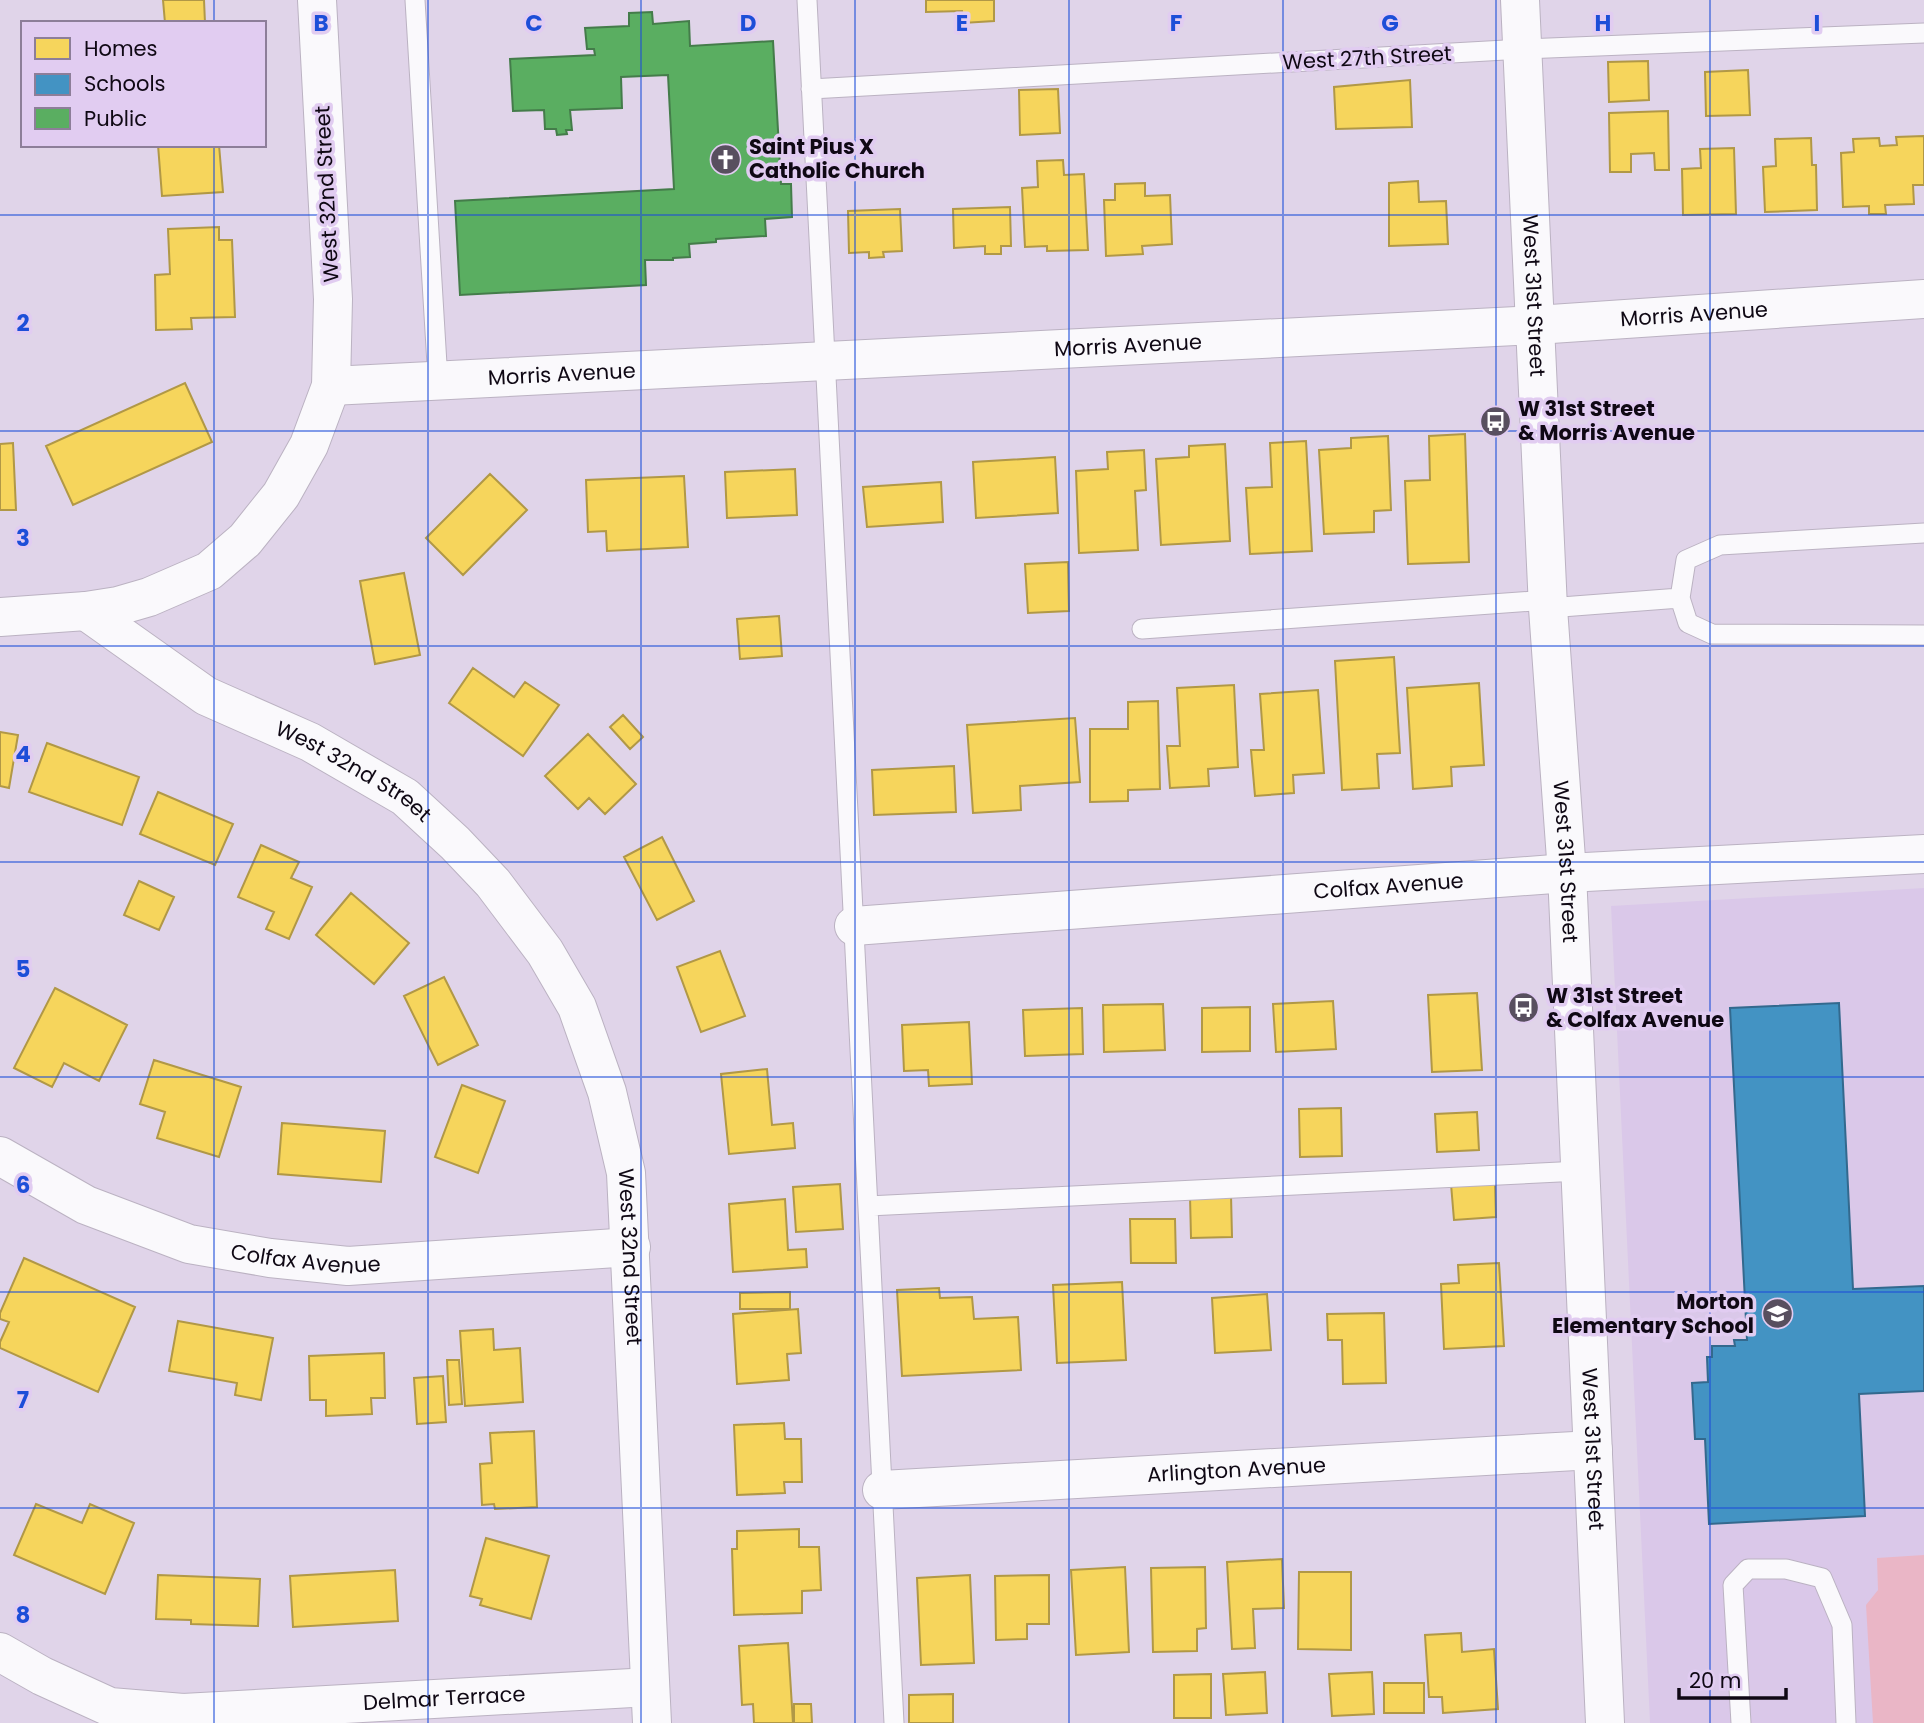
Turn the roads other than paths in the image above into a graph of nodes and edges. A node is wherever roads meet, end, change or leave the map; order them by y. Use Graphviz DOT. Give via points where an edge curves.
graph roads {
  1 [pos="317,0"];
  2 [pos="415,0"];
  3 [pos="807,0"];
  4 [pos="1520,0"];
  5 [pos="1924,33"];
  6 [pos="1523,49"];
  7 [pos="811,89"];
  8 [pos="1924,299"];
  9 [pos="1536,325"];
  10 [pos="824,362"];
  11 [pos="438,381"];
  12 [pos="331,386"];
  13 [pos="1924,533"];
  14 [pos="1680,598"];
  15 [pos="1548,604"];
  16 [pos="86,611"];
  17 [pos="0,617"];
  18 [pos="1142,629"];
  19 [pos="1924,635"];
  20 [pos="1924,854"];
  21 [pos="1567,873"];
  22 [pos="854,926"];
  23 [pos="0,1156"];
  24 [pos="1580,1171"];
  25 [pos="868,1206"];
  26 [pos="631,1247"];
  27 [pos="1593,1450"];
  28 [pos="882,1490"];
  29 [pos="0,1653"];
  30 [pos="651,1705"];
  31 [pos="894,1723"];
  32 [pos="1605,1723"];
  33 [pos="1741,1723"];
  34 [pos="1846,1723"];
  1 -- 12 [label="street, West 32nd Street" via="333,299"];
  2 -- 11 [label="lane"];
  3 -- 7 [label="lane"];
  4 -- 6 [label="street, West 31st Street"];
  5 -- 6 [label="lane, West 27th Street"];
  6 -- 7 [label="lane, West 27th Street"];
  6 -- 9 [label="street, West 31st Street"];
  7 -- 10 [label="lane"];
  8 -- 9 [label="street, Morris Avenue"];
  9 -- 10 [label="street, Morris Avenue"];
  9 -- 15 [label="street, West 31st Street"];
  10 -- 11 [label="street, Morris Avenue"];
  10 -- 22 [label="lane"];
  11 -- 12 [label="street, Morris Avenue"];
  12 -- 16 [label="street, West 32nd Street" via="304,455 281,495 245,540 209,571 149,597"];
  13 -- 14 [label="lane" via="1720,545 1686,560"];
  14 -- 15 [label="lane"];
  14 -- 19 [label="lane" via="1688,623 1712,634"];
  15 -- 18 [label="lane"];
  15 -- 21 [label="street, West 31st Street"];
  16 -- 17 [label="street"];
  16 -- 26 [label="street, West 32nd Street" via="206,696 310,742 405,797 493,883 545,952 577,1007 607,1092 626,1173"];
  20 -- 21 [label="street, Colfax Avenue"];
  21 -- 22 [label="street, Colfax Avenue"];
  21 -- 24 [label="street, West 31st Street"];
  22 -- 25 [label="lane"];
  23 -- 26 [label="street, Colfax Avenue" via="86,1205 190,1244 270,1258 348,1266"];
  24 -- 25 [label="lane"];
  24 -- 27 [label="street, West 31st Street"];
  25 -- 28 [label="lane"];
  26 -- 30 [label="street, West 32nd Street"];
  27 -- 28 [label="street, Arlington Avenue"];
  27 -- 32 [label="street, West 31st Street"];
  28 -- 31 [label="lane"];
  29 -- 30 [label="street, Delmar Terrace" via="110,1707 183,1713"];
  33 -- 34 [label="lane" via="1733,1585 1748,1569 1786,1569 1822,1578 1842,1625"];
}
